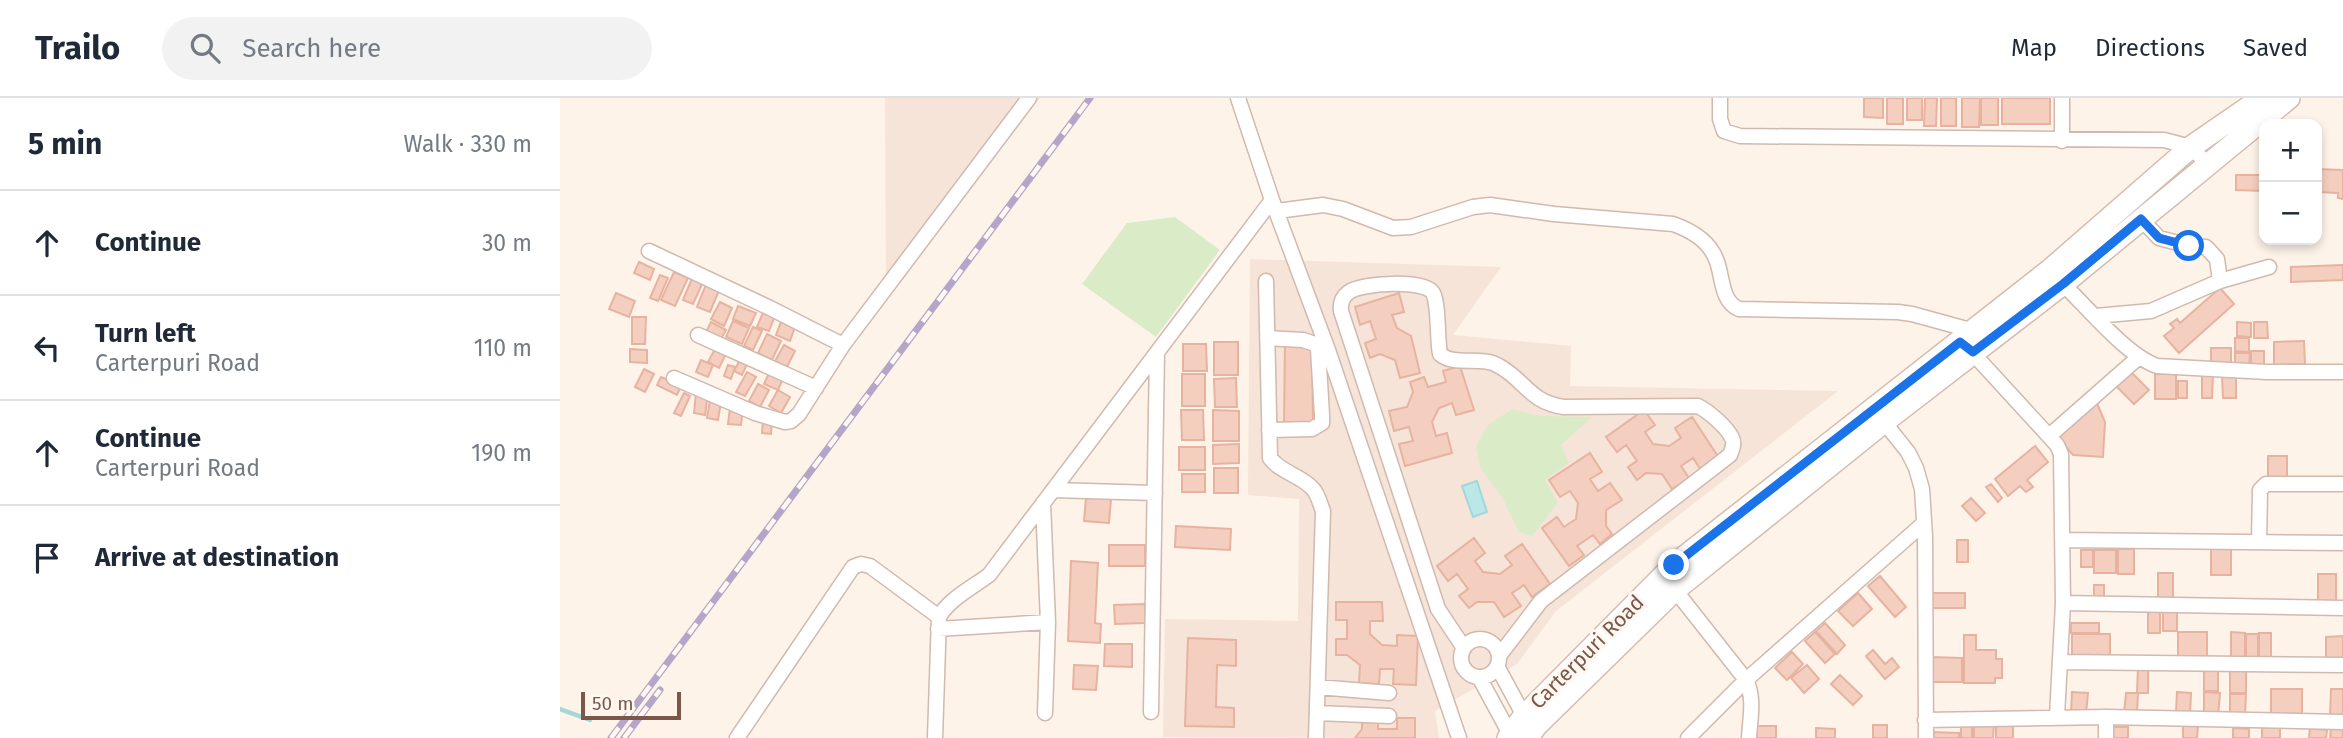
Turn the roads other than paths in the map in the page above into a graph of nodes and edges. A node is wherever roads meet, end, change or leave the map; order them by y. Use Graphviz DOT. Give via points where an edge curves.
graph roads {
  1 [pos="1029,98"];
  2 [pos="1238,98"];
  3 [pos="1720,98"];
  4 [pos="2063,98"];
  5 [pos="2262,98"];
  6 [pos="2289,98"];
  7 [pos="2062,141"];
  8 [pos="2191,147"];
  9 [pos="2207,164"];
  10 [pos="1275,205"];
  11 [pos="2141,219"];
  12 [pos="649,251"];
  13 [pos="2269,267"];
  14 [pos="1266,281"];
  15 [pos="2220,281"];
  16 [pos="2063,284"];
  17 [pos="2096,316"];
  18 [pos="698,335"];
  19 [pos="1267,338"];
  20 [pos="1969,341"];
  21 [pos="843,345"];
  22 [pos="1157,353"];
  23 [pos="2139,357"];
  24 [pos="2343,372"];
  25 [pos="674,378"];
  26 [pos="816,388"];
  27 [pos="1884,422"];
  28 [pos="1269,430"];
  29 [pos="2049,436"];
  30 [pos="2343,484"];
  31 [pos="1053,490"];
  32 [pos="1155,493"];
  33 [pos="1043,503"];
  34 [pos="1924,523"];
  35 [pos="2063,540"];
  36 [pos="2259,542"];
  37 [pos="2343,543"];
  38 [pos="1675,590"];
  39 [pos="2063,603"];
  40 [pos="2343,608"];
  41 [pos="1048,622"];
  42 [pos="939,623"];
  43 [pos="1464,648"];
  44 [pos="1498,661"];
  45 [pos="2061,662"];
  46 [pos="2343,664"];
  47 [pos="1479,677"];
  48 [pos="1746,680"];
  49 [pos="1318,687"];
  50 [pos="1389,692"];
  51 [pos="1151,712"];
  52 [pos="1045,713"];
  53 [pos="1317,713"];
  54 [pos="1389,716"];
  55 [pos="2057,716"];
  56 [pos="2106,716"];
  57 [pos="1925,720"];
  58 [pos="2343,722"];
  59 [pos="1520,732"];
  60 [pos="1457,736"];
  61 [pos="737,738"];
  62 [pos="935,738"];
  63 [pos="1316,738"];
  64 [pos="1688,738"];
  65 [pos="1749,738"];
  66 [pos="1926,738"];
  67 [pos="2106,738"];
  1 -- 21 [label="street"];
  2 -- 10 [label="street"];
  3 -- 7 [label="street" via="1724,131 1740,136"];
  4 -- 7 [label="street"];
  5 -- 8 [label="main road, Carterpuri Road"];
  6 -- 9 [label="main road, Carterpuri Road"];
  7 -- 8 [label="street" via="2164,140"];
  8 -- 9 [label="street"];
  8 -- 20 [label="main road, Carterpuri Road"];
  9 -- 11 [label="main road, Carterpuri Road"];
  10 -- 20 [label="street" via="1324,205 1393,228 1490,205 1673,224 1706,243 1716,258 1727,299 1739,309 1898,312 1924,317"];
  10 -- 22 [label="street"];
  10 -- 60 [label="street" via="1333,363"];
  11 -- 15 [label="street" via="2159,238 2206,247 2217,259"];
  11 -- 16 [label="main road, Carterpuri Road"];
  12 -- 21 [label="street"];
  13 -- 15 [label="street"];
  14 -- 19 [label="street"];
  15 -- 17 [label="street" via="2151,311"];
  16 -- 17 [label="street"];
  16 -- 20 [label="main road, Carterpuri Road"];
  17 -- 23 [label="street"];
  18 -- 26 [label="street"];
  19 -- 28 [label="street"];
  19 -- 28 [label="street" via="1315,344 1322,415 1322,423 1312,429"];
  20 -- 27 [label="main road, Carterpuri Road"];
  20 -- 29 [label="street"];
  20 -- 59 [label="main road, Carterpuri Road" via="1674,565"];
  21 -- 26 [label="street"];
  22 -- 31 [label="street"];
  22 -- 32 [label="street"];
  23 -- 24 [label="street" via="2157,366"];
  23 -- 29 [label="street"];
  25 -- 26 [label="street" via="785,422 799,414"];
  27 -- 34 [label="street" via="1916,468"];
  27 -- 38 [label="main road, Carterpuri Road"];
  28 -- 49 [label="street" via="1270,458 1315,491 1323,510"];
  29 -- 35 [label="street" via="2061,454"];
  30 -- 36 [label="street" via="2262,486"];
  31 -- 32 [label="street"];
  31 -- 33 [label="street"];
  32 -- 51 [label="street"];
  33 -- 41 [label="street"];
  33 -- 42 [label="street" via="989,575 951,602"];
  34 -- 48 [label="street"];
  34 -- 57 [label="street"];
  35 -- 36 [label="street"];
  35 -- 39 [label="street"];
  36 -- 37 [label="street"];
  38 -- 48 [label="street"];
  38 -- 59 [label="main road, Carterpuri Road"];
  39 -- 40 [label="street"];
  39 -- 45 [label="street"];
  41 -- 42 [label="street"];
  41 -- 52 [label="street"];
  42 -- 61 [label="street" via="870,566 853,567"];
  42 -- 62 [label="street"];
  43 -- 44 [label="street" via="1484,640 1494,646"];
  43 -- 44 [label="street" via="1438,609 1341,311 1340,303 1356,288 1406,283 1433,292 1440,354 1446,359 1500,366 1539,400 1564,407 1698,406 1733,438 1730,455 1541,601"];
  43 -- 47 [label="street" via="1461,659 1465,669"];
  44 -- 47 [label="street" via="1489,674"];
  44 -- 59 [label="street"];
  45 -- 46 [label="street"];
  45 -- 55 [label="street"];
  47 -- 59 [label="street"];
  48 -- 64 [label="street"];
  48 -- 65 [label="street" via="1752,697"];
  49 -- 50 [label="street"];
  49 -- 53 [label="street"];
  53 -- 54 [label="street"];
  53 -- 63 [label="street"];
  55 -- 56 [label="street"];
  55 -- 57 [label="street"];
  56 -- 58 [label="street"];
  56 -- 67 [label="street"];
  57 -- 66 [label="street"];
}
